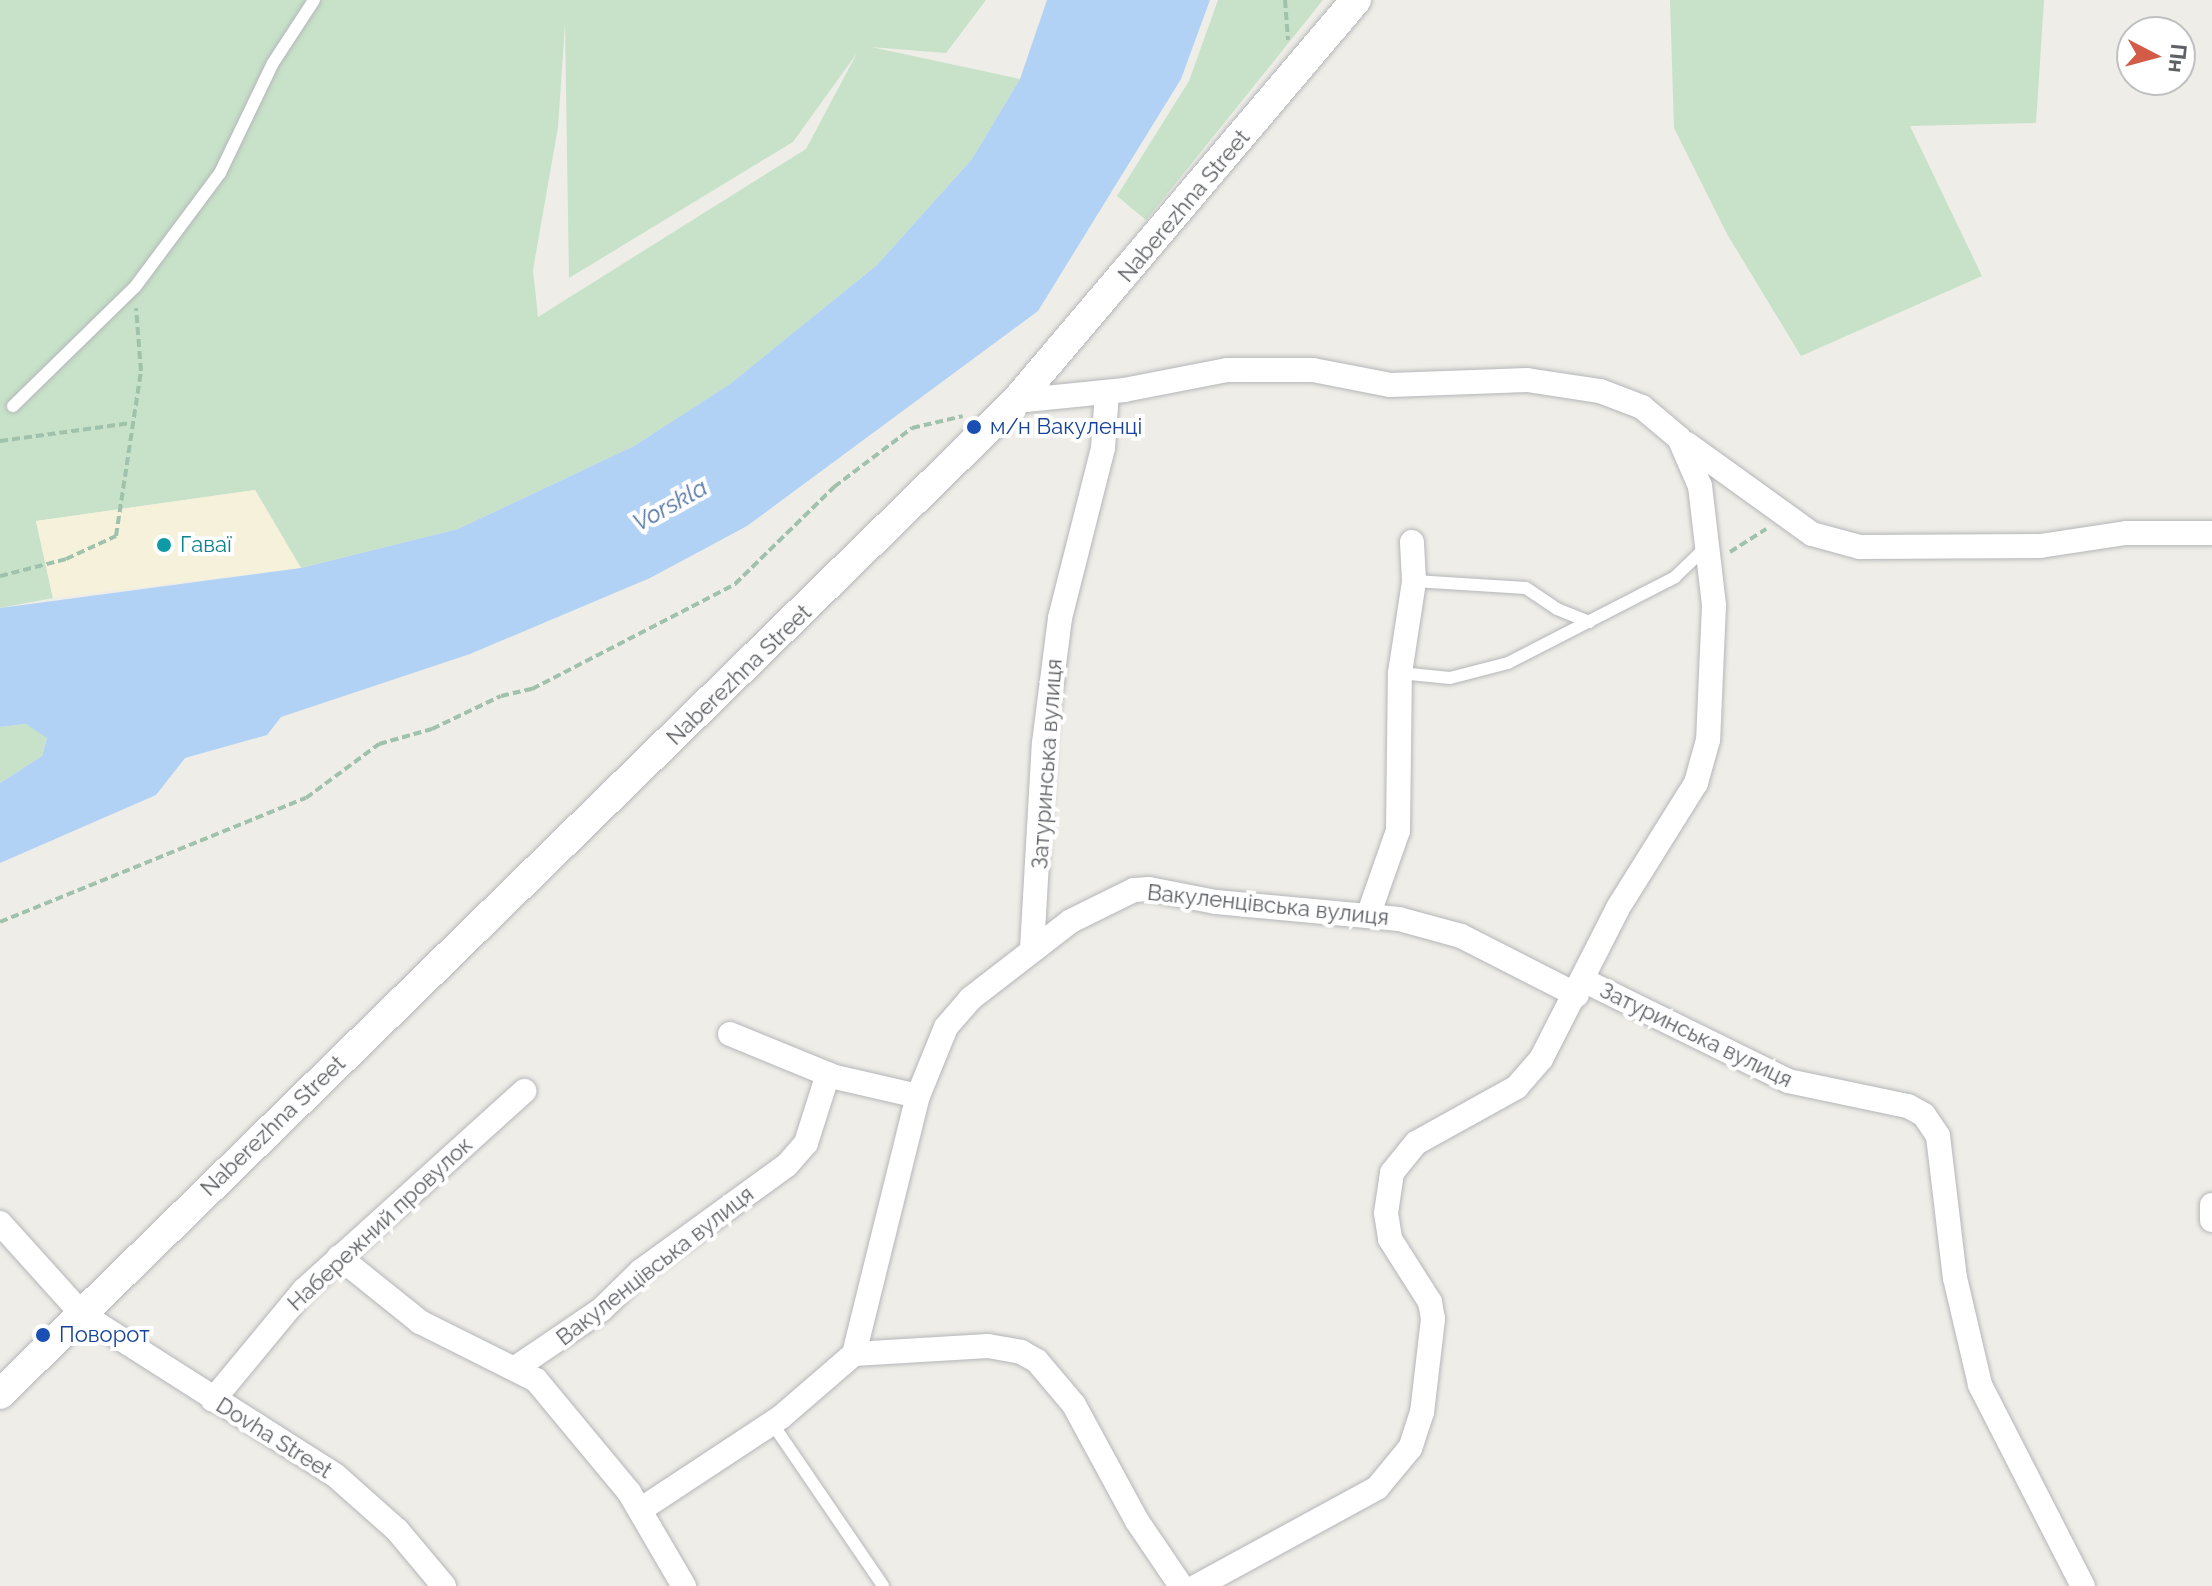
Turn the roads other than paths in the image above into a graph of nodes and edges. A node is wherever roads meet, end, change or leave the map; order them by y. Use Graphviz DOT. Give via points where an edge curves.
graph roads {
  1 [pos="314,0"];
  2 [pos="1356,0"];
  3 [pos="1107,392"];
  4 [pos="13,406"];
  5 [pos="1008,409"];
  6 [pos="1679,438"];
  7 [pos="2212,533"];
  8 [pos="1412,542"];
  9 [pos="1706,548"];
  10 [pos="1414,581"];
  11 [pos="1589,622"];
  12 [pos="1400,673"];
  13 [pos="1368,916"];
  14 [pos="1032,949"];
  15 [pos="1581,988"];
  16 [pos="730,1034"];
  17 [pos="828,1074"];
  18 [pos="524,1091"];
  19 [pos="918,1096"];
  20 [pos="2212,1205"];
  21 [pos="2212,1220"];
  22 [pos="0,1223"];
  23 [pos="339,1257"];
  24 [pos="82,1314"];
  25 [pos="854,1354"];
  26 [pos="517,1367"];
  27 [pos="0,1394"];
  28 [pos="213,1400"];
  29 [pos="772,1423"];
  30 [pos="640,1510"];
  31 [pos="444,1586"];
  32 [pos="684,1586"];
  33 [pos="883,1586"];
  34 [pos="1181,1586"];
  35 [pos="1197,1586"];
  36 [pos="2083,1586"];
  1 -- 4 [label="lane" via="273,63 220,173 135,287"];
  2 -- 5 [label="street, Naberezhna Street"];
  3 -- 5 [label="street, Затуринська вулиця"];
  3 -- 6 [label="street, Затуринська вулиця" via="1227,370 1313,370 1390,385 1527,380 1600,391 1642,407"];
  3 -- 14 [label="street, Затуринська вулиця" via="1103,448 1058,634 1044,743"];
  5 -- 24 [label="street, Naberezhna Street"];
  6 -- 7 [label="street, Затуринська вулиця" via="1776,513 1836,543 1953,549 2082,543 2126,533"];
  6 -- 9 [label="street, Затуринська вулиця" via="1700,486"];
  8 -- 10 [label="street"];
  9 -- 11 [label="lane" via="1675,577"];
  9 -- 15 [label="street, Затуринська вулиця" via="1711,584 1710,713 1696,783 1618,908"];
  10 -- 11 [label="lane" via="1526,588"];
  10 -- 12 [label="street"];
  11 -- 12 [label="lane" via="1477,673 1450,678"];
  12 -- 13 [label="street" via="1398,831"];
  13 -- 14 [label="street, Вакуленцівська вулиця" via="1134,890 1071,921"];
  13 -- 15 [label="street, Вакуленцівська вулиця" via="1461,936"];
  14 -- 19 [label="street, Вакуленцівська вулиця" via="970,999 946,1027"];
  15 -- 35 [label="street, Затуринська вулиця" via="1541,1059 1517,1087 1416,1143 1392,1173 1386,1213 1390,1239 1430,1302 1433,1319 1422,1412 1404,1458 1377,1488"];
  15 -- 36 [label="street, Затуринська вулиця" via="1788,1081 1908,1106 1924,1115 1938,1136 1955,1278 1980,1385"];
  16 -- 17 [label="street"];
  17 -- 19 [label="street"];
  17 -- 26 [label="street, Вакуленцівська вулиця" via="806,1143 787,1165 641,1271 601,1310"];
  18 -- 23 [label="street, Набережний провулок"];
  19 -- 25 [label="street, Вакуленцівська вулиця"];
  20 -- 21 [label="street"];
  22 -- 24 [label="street, Dovha Street"];
  23 -- 26 [label="street" via="420,1322"];
  23 -- 28 [label="street, Набережний провулок" via="304,1290"];
  24 -- 27 [label="street, Naberezhna Street"];
  24 -- 28 [label="street, Dovha Street"];
  25 -- 29 [label="street"];
  25 -- 34 [label="street" via="988,1346 1013,1349 1037,1361 1074,1405 1137,1521"];
  26 -- 30 [label="street" via="560,1405"];
  28 -- 31 [label="street, Dovha Street" via="335,1475 397,1530"];
  29 -- 30 [label="street"];
  29 -- 33 [label="lane"];
  30 -- 32 [label="street"];
}
